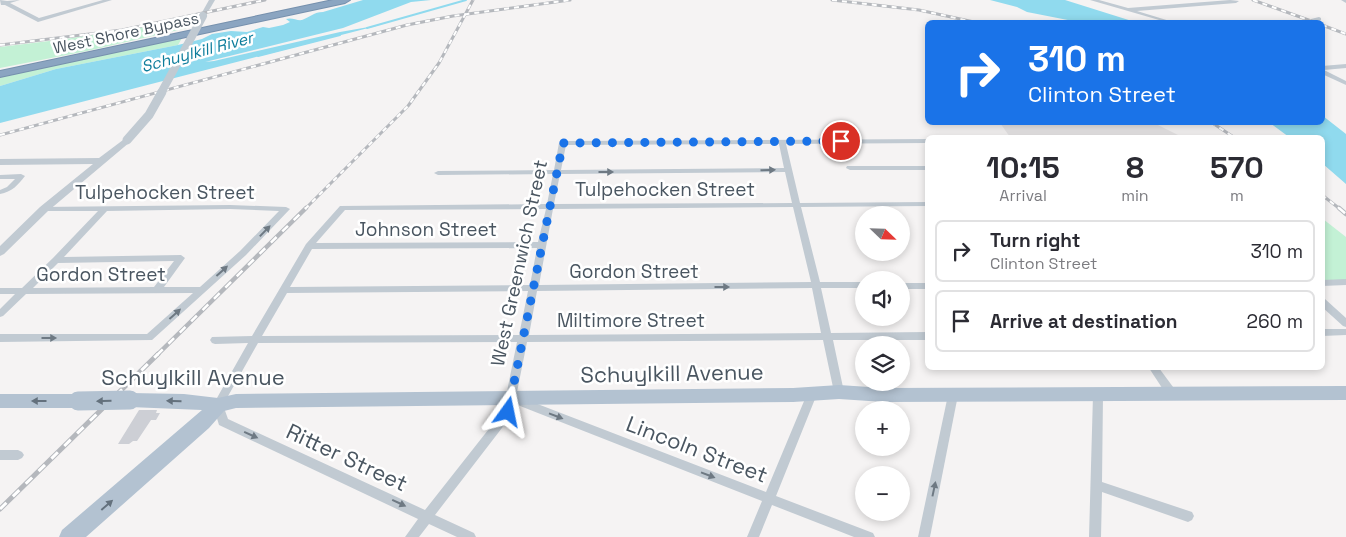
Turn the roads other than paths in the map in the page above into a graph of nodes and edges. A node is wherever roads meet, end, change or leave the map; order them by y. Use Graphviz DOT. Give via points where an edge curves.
graph roads {
  1 [pos="17,0"];
  2 [pos="109,0"];
  3 [pos="212,0"];
  4 [pos="323,0"];
  5 [pos="345,0"];
  6 [pos="1094,0"];
  7 [pos="1191,0"];
  8 [pos="1236,1"];
  9 [pos="2,3"];
  10 [pos="1202,4"];
  11 [pos="1128,10"];
  12 [pos="1319,19"];
  13 [pos="1163,20"];
  14 [pos="1312,20"];
  15 [pos="1346,66"];
  16 [pos="1325,70"];
  17 [pos="0,72"];
  18 [pos="1325,72"];
  19 [pos="1346,83"];
  20 [pos="925,141"];
  21 [pos="782,142"];
  22 [pos="114,151"];
  23 [pos="0,162"];
  24 [pos="99,163"];
  25 [pos="74,164"];
  26 [pos="0,167"];
  27 [pos="850,168"];
  28 [pos="925,168"];
  29 [pos="789,170"];
  30 [pos="438,172"];
  31 [pos="557,172"];
  32 [pos="88,173"];
  33 [pos="0,177"];
  34 [pos="0,192"];
  35 [pos="925,204"];
  36 [pos="798,205"];
  37 [pos="550,206"];
  38 [pos="105,208"];
  39 [pos="44,209"];
  40 [pos="542,245"];
  41 [pos="309,246"];
  42 [pos="0,252"];
  43 [pos="56,260"];
  44 [pos="1346,282"];
  45 [pos="1325,283"];
  46 [pos="816,286"];
  47 [pos="855,286"];
  48 [pos="910,286"];
  49 [pos="925,286"];
  50 [pos="533,288"];
  51 [pos="24,290"];
  52 [pos="157,290"];
  53 [pos="202,290"];
  54 [pos="284,290"];
  55 [pos="0,291"];
  56 [pos="1325,304"];
  57 [pos="0,314"];
  58 [pos="1346,324"];
  59 [pos="1346,332"];
  60 [pos="1325,333"];
  61 [pos="827,336"];
  62 [pos="925,336"];
  63 [pos="0,338"];
  64 [pos="523,338"];
  65 [pos="256,339"];
  66 [pos="216,340"];
  67 [pos="1155,370"];
  68 [pos="838,392"];
  69 [pos="1346,393"];
  70 [pos="812,394"];
  71 [pos="1098,394"];
  72 [pos="1172,394"];
  73 [pos="953,395"];
  74 [pos="511,398"];
  75 [pos="0,401"];
  76 [pos="218,405"];
  77 [pos="0,455"];
  78 [pos="18,455"];
  79 [pos="1096,485"];
  80 [pos="769,498"];
  81 [pos="428,516"];
  82 [pos="1188,516"];
  83 [pos="71,537"];
  84 [pos="411,537"];
  85 [pos="470,537"];
  86 [pos="753,537"];
  87 [pos="869,537"];
  88 [pos="924,537"];
  89 [pos="1095,537"];
  1 -- 9 [label="street"];
  2 -- 9 [label="street" via="38,20"];
  3 -- 22 [label="street, bridge" via="149,115"];
  4 -- 17 [label="highway, West Shore Bypass"];
  5 -- 17 [label="highway, West Shore Bypass"];
  6 -- 11 [label="street"];
  7 -- 10 [label="street"];
  8 -- 10 [label="street"];
  10 -- 11 [label="street"];
  11 -- 13 [label="street"];
  12 -- 14 [label="street"];
  15 -- 16 [label="street"];
  18 -- 19 [label="street"];
  20 -- 21 [label="street"];
  21 -- 29 [label="street"];
  21 -- 31 [label="street, West Greenwich Street" via="563,143"];
  22 -- 24 [label="street"];
  22 -- 25 [label="street"];
  23 -- 25 [label="street"];
  24 -- 25 [label="street"];
  24 -- 32 [label="street"];
  25 -- 26 [label="street"];
  25 -- 32 [label="street"];
  27 -- 28 [label="street"];
  31 -- 29 [label="street, one-way"];
  29 -- 36 [label="street"];
  30 -- 31 [label="street"];
  31 -- 37 [label="street, West Greenwich Street"];
  32 -- 39 [label="street"];
  33 -- 34 [label="street" via="21,176"];
  35 -- 36 [label="street, Tulpehocken Street"];
  36 -- 37 [label="street, Tulpehocken Street"];
  36 -- 46 [label="street"];
  37 -- 40 [label="street, West Greenwich Street"];
  37 -- 41 [label="street, Tulpehocken Street" via="343,208"];
  38 -- 39 [label="street, Tulpehocken Street"];
  38 -- 43 [label="street"];
  53 -- 38 [label="street, Tulpehocken Street, one-way" via="286,209"];
  39 -- 42 [label="street"];
  40 -- 41 [label="street, Johnson Street"];
  40 -- 50 [label="street, West Greenwich Street"];
  41 -- 54 [label="street"];
  43 -- 51 [label="street"];
  43 -- 52 [label="street" via="181,258"];
  44 -- 45 [label="street"];
  46 -- 47 [label="street, Gordon Street"];
  50 -- 46 [label="street, Gordon Street, one-way"];
  46 -- 61 [label="street"];
  48 -- 49 [label="street"];
  50 -- 54 [label="street, Gordon Street"];
  50 -- 64 [label="street, West Greenwich Street"];
  51 -- 52 [label="street, Gordon Street"];
  51 -- 55 [label="street, Gordon Street"];
  51 -- 57 [label="street"];
  52 -- 53 [label="street, Gordon Street"];
  63 -- 53 [label="street, one-way" via="149,338"];
  54 -- 65 [label="street"];
  56 -- 58 [label="street"];
  59 -- 60 [label="street"];
  61 -- 62 [label="street, Miltimore Street"];
  61 -- 64 [label="street, Miltimore Street"];
  61 -- 68 [label="street"];
  64 -- 65 [label="street, Miltimore Street"];
  64 -- 74 [label="street, West Greenwich Street"];
  65 -- 66 [label="street, Miltimore Street"];
  65 -- 76 [label="street"];
  67 -- 72 [label="street"];
  68 -- 70 [label="main road, Schuylkill Avenue"];
  68 -- 73 [label="main road, Schuylkill Avenue"];
  69 -- 72 [label="main road, Schuylkill Avenue"];
  70 -- 74 [label="main road, Schuylkill Avenue"];
  70 -- 80 [label="street"];
  71 -- 72 [label="main road, Schuylkill Avenue"];
  71 -- 73 [label="main road, Schuylkill Avenue"];
  71 -- 79 [label="street"];
  88 -- 73 [label="street, one-way"];
  74 -- 76 [label="main road, Schuylkill Avenue" via="236,401"];
  74 -- 80 [label="street, Lincoln Street, one-way"];
  74 -- 81 [label="street, West Greenwich Street" via="508,412"];
  76 -- 75 [label="main road, Schuylkill Avenue, one-way, bridge" via="130,400"];
  76 -- 81 [label="street, Ritter Street, one-way" via="223,422"];
  83 -- 76 [label="main road, one-way" via="202,423"];
  77 -- 78 [label="street"];
  79 -- 82 [label="street"];
  79 -- 89 [label="street"];
  80 -- 86 [label="street"];
  80 -- 87 [label="street, Lincoln Street"];
  81 -- 84 [label="street, West Greenwich Street"];
  81 -- 85 [label="street, Ritter Street"];
}
